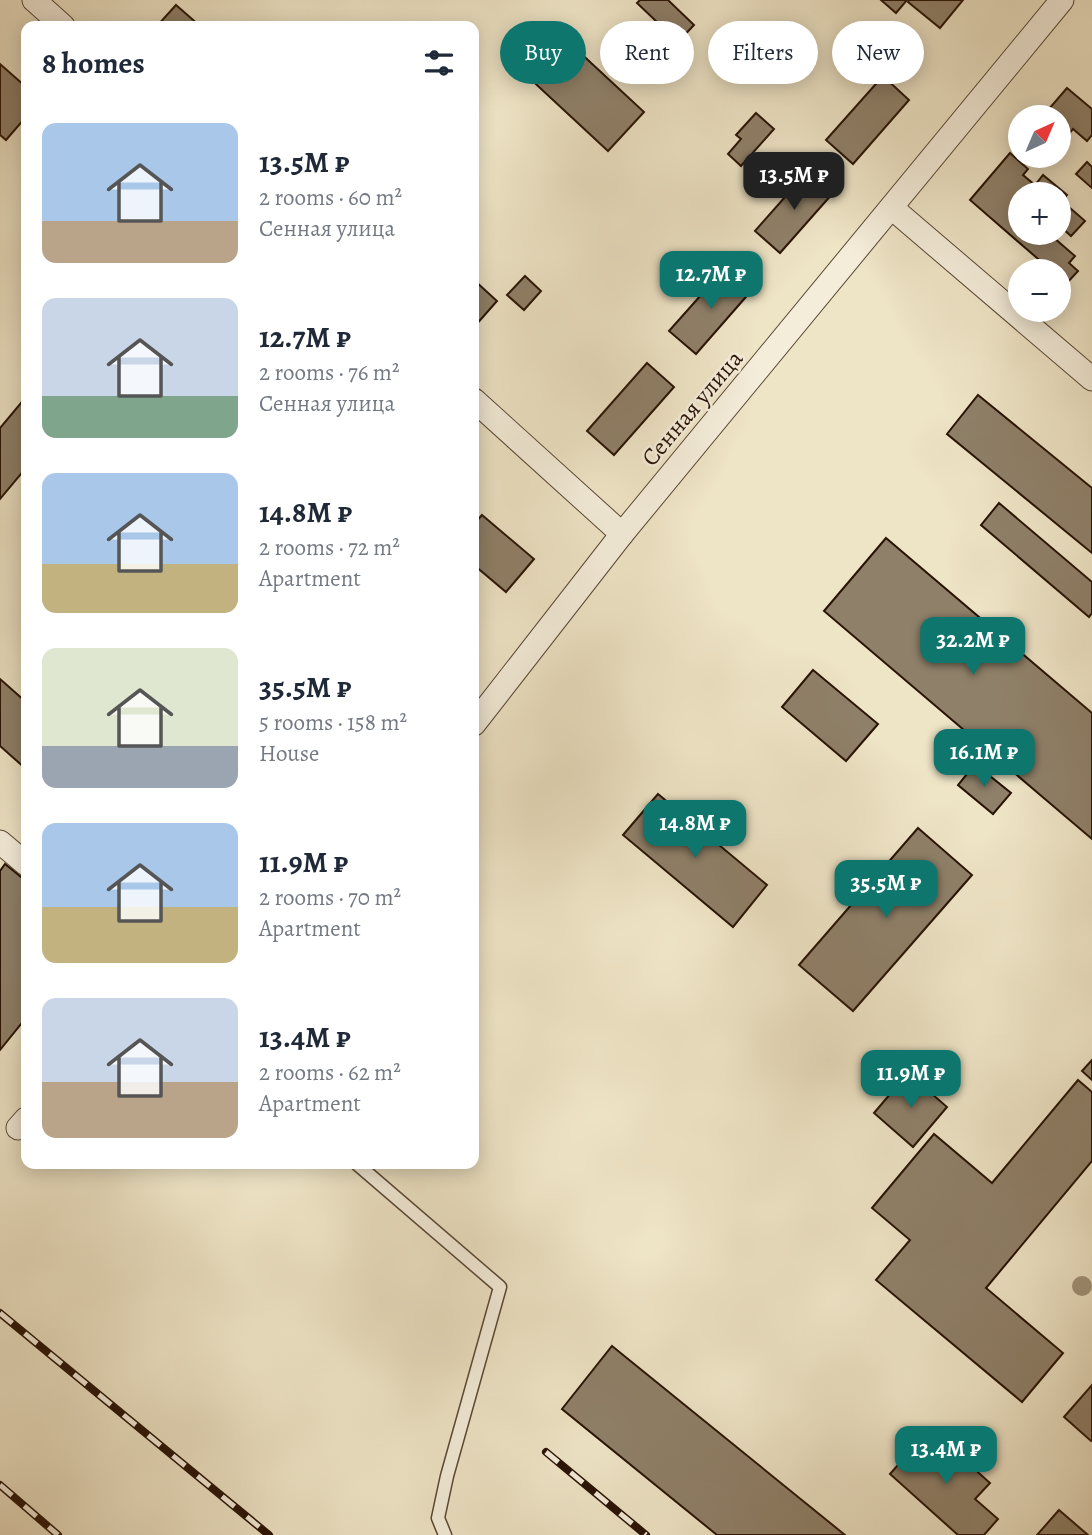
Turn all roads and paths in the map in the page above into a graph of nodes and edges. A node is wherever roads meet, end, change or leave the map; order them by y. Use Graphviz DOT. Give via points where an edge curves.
graph roads {
  1 [pos="34,0"];
  2 [pos="1062,0"];
  3 [pos="57,21"];
  4 [pos="892,208"];
  5 [pos="1092,379"];
  6 [pos="479,405"];
  7 [pos="622,534"];
  8 [pos="479,718"];
  9 [pos="0,842"];
  10 [pos="21,860"];
  11 [pos="363,1169"];
  12 [pos="445,1535"];
  1 -- 3 [label="street"];
  2 -- 4 [label="street, Сенная улица"];
  4 -- 5 [label="street"];
  4 -- 7 [label="street, Сенная улица"];
  6 -- 7 [label="street"];
  7 -- 8 [label="street, Сенная улица"];
  9 -- 10 [label="street"];
  11 -- 12 [label="lane" via="500,1287 447,1476 438,1518"];
}
